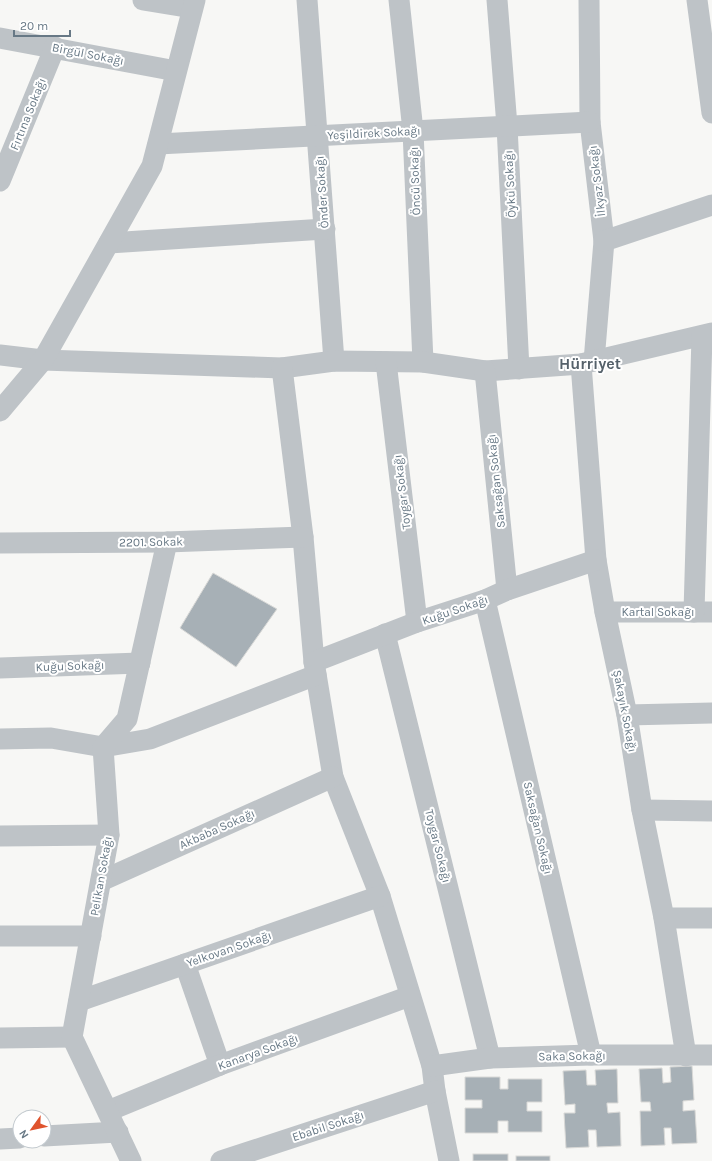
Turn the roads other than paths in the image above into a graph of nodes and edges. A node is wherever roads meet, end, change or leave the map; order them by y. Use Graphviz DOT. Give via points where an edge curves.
graph roads {
  1 [pos="143,0"];
  2 [pos="306,0"];
  3 [pos="399,0"];
  4 [pos="497,0"];
  5 [pos="589,0"];
  6 [pos="696,0"];
  7 [pos="194,4"];
  8 [pos="0,38"];
  9 [pos="55,47"];
  10 [pos="176,71"];
  11 [pos="712,113"];
  12 [pos="590,122"];
  13 [pos="507,126"];
  14 [pos="413,131"];
  15 [pos="318,136"];
  16 [pos="158,144"];
  17 [pos="0,181"];
  18 [pos="712,205"];
  19 [pos="324,229"];
  20 [pos="604,241"];
  21 [pos="109,243"];
  22 [pos="707,335"];
  23 [pos="0,355"];
  24 [pos="43,360"];
  25 [pos="334,361"];
  26 [pos="386,362"];
  27 [pos="423,362"];
  28 [pos="588,363"];
  29 [pos="282,368"];
  30 [pos="519,369"];
  31 [pos="485,371"];
  32 [pos="0,411"];
  33 [pos="303,537"];
  34 [pos="167,542"];
  35 [pos="0,544"];
  36 [pos="596,560"];
  37 [pos="507,590"];
  38 [pos="485,600"];
  39 [pos="605,612"];
  40 [pos="703,612"];
  41 [pos="417,622"];
  42 [pos="385,634"];
  43 [pos="140,663"];
  44 [pos="0,668"];
  45 [pos="315,669"];
  46 [pos="712,713"];
  47 [pos="627,715"];
  48 [pos="0,739"];
  49 [pos="103,747"];
  50 [pos="333,776"];
  51 [pos="642,810"];
  52 [pos="712,811"];
  53 [pos="109,835"];
  54 [pos="0,836"];
  55 [pos="102,881"];
  56 [pos="380,896"];
  57 [pos="664,918"];
  58 [pos="712,918"];
  59 [pos="0,936"];
  60 [pos="91,936"];
  61 [pos="185,964"];
  62 [pos="410,996"];
  63 [pos="78,1001"];
  64 [pos="0,1038"];
  65 [pos="72,1038"];
  66 [pos="591,1055"];
  67 [pos="712,1055"];
  68 [pos="686,1056"];
  69 [pos="490,1058"];
  70 [pos="220,1066"];
  71 [pos="432,1066"];
  72 [pos="435,1091"];
  73 [pos="108,1111"];
  74 [pos="118,1132"];
  75 [pos="52,1136"];
  76 [pos="12,1138"];
  77 [pos="0,1139"];
  78 [pos="230,1159"];
  79 [pos="131,1161"];
  80 [pos="449,1161"];
  1 -- 7 [label="street"];
  2 -- 15 [label="street, Önder Sokağı"];
  3 -- 14 [label="street, Öncü Sokağı"];
  4 -- 13 [label="street, Öykü Sokağı"];
  5 -- 12 [label="street, İlkyaz Sokağı"];
  6 -- 11 [label="street"];
  7 -- 10 [label="street"];
  8 -- 9 [label="street, Birgül Sokağı"];
  9 -- 10 [label="street, Birgül Sokağı"];
  9 -- 17 [label="street, Fırtına Sokağı"];
  10 -- 16 [label="street"];
  12 -- 13 [label="street, Yeşildirek Sokağı"];
  12 -- 20 [label="street, İlkyaz Sokağı"];
  13 -- 14 [label="street, Yeşildirek Sokağı"];
  13 -- 30 [label="street, Öykü Sokağı"];
  14 -- 15 [label="street, Yeşildirek Sokağı"];
  14 -- 27 [label="street, Öncü Sokağı"];
  15 -- 16 [label="street, Yeşildirek Sokağı"];
  15 -- 19 [label="street, Önder Sokağı"];
  16 -- 21 [label="street" via="152,166"];
  18 -- 20 [label="street"];
  19 -- 21 [label="street"];
  19 -- 25 [label="street, Önder Sokağı"];
  20 -- 28 [label="street, İlkyaz Sokağı"];
  21 -- 24 [label="street"];
  22 -- 28 [label="street"];
  22 -- 40 [label="street"];
  23 -- 24 [label="street"];
  24 -- 29 [label="street"];
  24 -- 32 [label="street"];
  25 -- 26 [label="street"];
  25 -- 29 [label="street"];
  26 -- 27 [label="street"];
  26 -- 41 [label="street, Toygar Sokağı"];
  27 -- 31 [label="street"];
  28 -- 30 [label="street"];
  28 -- 36 [label="street, Şakayık Sokağı"];
  29 -- 33 [label="street"];
  30 -- 31 [label="street"];
  31 -- 37 [label="street, Saksağan Sokağı"];
  33 -- 34 [label="street, 2201. Sokak"];
  33 -- 45 [label="street"];
  34 -- 35 [label="street, 2201. Sokak"];
  34 -- 43 [label="street"];
  36 -- 37 [label="street, Kuğu Sokağı"];
  36 -- 39 [label="street, Şakayık Sokağı"];
  37 -- 38 [label="street, Kuğu Sokağı"];
  38 -- 41 [label="street, Kuğu Sokağı"];
  38 -- 66 [label="street, Saksağan Sokağı"];
  39 -- 40 [label="street, Kartal Sokağı"];
  39 -- 47 [label="street, Şakayık Sokağı"];
  41 -- 42 [label="street, Kuğu Sokağı"];
  42 -- 45 [label="street, Kuğu Sokağı"];
  42 -- 69 [label="street, Toygar Sokağı"];
  43 -- 44 [label="street, Kuğu Sokağı"];
  43 -- 49 [label="street" via="127,719"];
  45 -- 49 [label="street, Kuğu Sokağı" via="150,739"];
  45 -- 50 [label="street"];
  46 -- 47 [label="street"];
  47 -- 51 [label="street, Şakayık Sokağı"];
  48 -- 49 [label="street, Kuğu Sokağı" via="51,738"];
  49 -- 53 [label="street, Pelikan Sokağı"];
  50 -- 55 [label="street, Akbaba Sokağı"];
  50 -- 56 [label="street"];
  51 -- 52 [label="street"];
  51 -- 57 [label="street, Şakayık Sokağı"];
  53 -- 54 [label="street"];
  53 -- 55 [label="street, Pelikan Sokağı"];
  55 -- 60 [label="street, Pelikan Sokağı"];
  56 -- 61 [label="street, Yelkovan Sokağı"];
  56 -- 62 [label="street"];
  57 -- 58 [label="street"];
  57 -- 68 [label="street, Şakayık Sokağı"];
  59 -- 60 [label="street"];
  60 -- 63 [label="street, Pelikan Sokağı"];
  61 -- 63 [label="street, Yelkovan Sokağı"];
  61 -- 70 [label="street"];
  62 -- 70 [label="street, Kanarya Sokağı"];
  62 -- 71 [label="street"];
  63 -- 65 [label="street, Pelikan Sokağı"];
  64 -- 65 [label="street"];
  65 -- 73 [label="street"];
  66 -- 68 [label="street, Saka Sokağı"];
  66 -- 69 [label="street, Saka Sokağı"];
  67 -- 68 [label="street, Saka Sokağı"];
  69 -- 71 [label="street, Saka Sokağı"];
  70 -- 73 [label="street, Kanarya Sokağı"];
  71 -- 72 [label="street"];
  72 -- 78 [label="street, Ebabil Sokağı"];
  72 -- 80 [label="street"];
  73 -- 74 [label="street"];
  74 -- 75 [label="street"];
  74 -- 79 [label="street"];
  76 -- 77 [label="street"];
}
